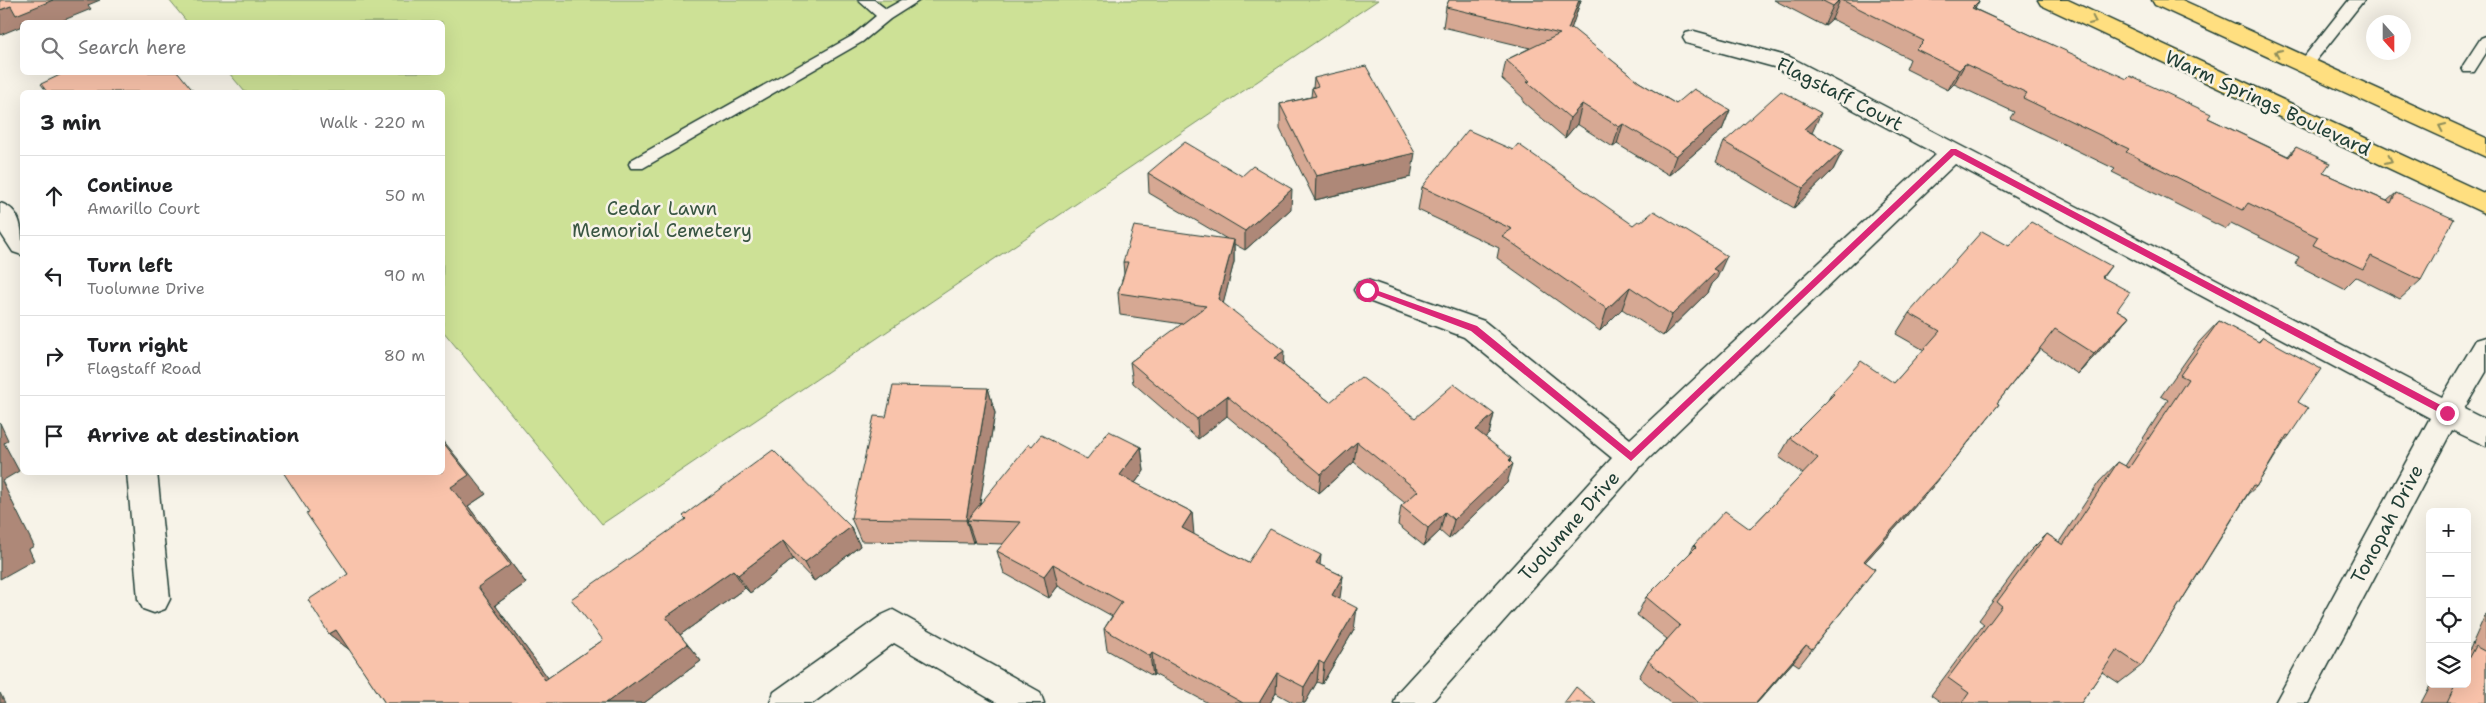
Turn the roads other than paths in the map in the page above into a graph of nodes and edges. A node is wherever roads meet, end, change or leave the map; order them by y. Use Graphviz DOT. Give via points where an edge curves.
graph roads {
  1 [pos="864,0"];
  2 [pos="913,0"];
  3 [pos="2049,0"];
  4 [pos="2163,0"];
  5 [pos="2351,1"];
  6 [pos="885,16"];
  7 [pos="1694,38"];
  8 [pos="2486,41"];
  9 [pos="2305,65"];
  10 [pos="2468,68"];
  11 [pos="2486,148"];
  12 [pos="1954,151"];
  13 [pos="637,164"];
  14 [pos="2486,205"];
  15 [pos="0,212"];
  16 [pos="20,243"];
  17 [pos="1367,290"];
  18 [pos="2486,348"];
  19 [pos="2447,413"];
  20 [pos="2486,434"];
  21 [pos="1631,457"];
  22 [pos="142,475"];
  23 [pos="154,599"];
  24 [pos="786,703"];
  25 [pos="1028,703"];
  26 [pos="1410,703"];
  27 [pos="2291,703"];
  1 -- 6 [label="lane"];
  2 -- 6 [label="lane"];
  3 -- 14 [label="main road, Warm Springs Boulevard, one-way"];
  9 -- 4 [label="main road, one-way"];
  5 -- 9 [label="lane"];
  6 -- 13 [label="lane" via="857,39"];
  7 -- 12 [label="street, Flagstaff Court" via="1782,62"];
  8 -- 10 [label="lane"];
  11 -- 9 [label="main road, one-way"];
  12 -- 19 [label="street, Flagstaff Court"];
  12 -- 21 [label="street, Tuolumne Drive"];
  15 -- 16 [label="street"];
  17 -- 21 [label="street" via="1474,329"];
  18 -- 19 [label="street, Tonopah Drive"];
  19 -- 20 [label="street, Flagstaff Court"];
  19 -- 27 [label="street, Tonopah Drive"];
  21 -- 26 [label="street, Tuolumne Drive"];
  22 -- 23 [label="street"];
  24 -- 25 [label="street" via="893,625"];
}
